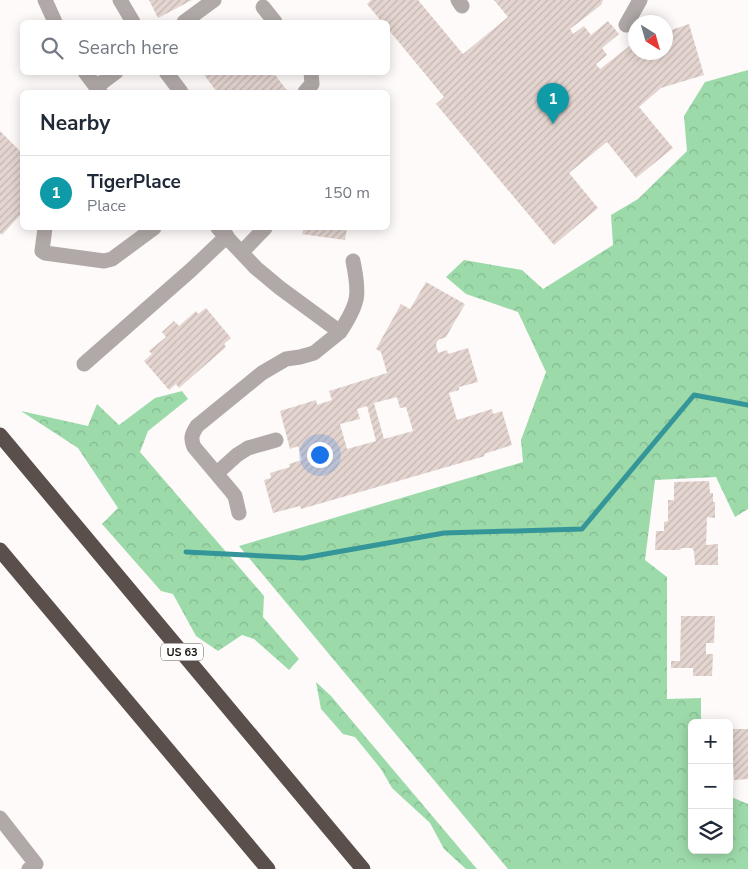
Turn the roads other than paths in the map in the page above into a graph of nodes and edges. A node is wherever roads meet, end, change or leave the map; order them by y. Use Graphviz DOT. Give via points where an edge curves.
graph roads {
  1 [pos="45,0"];
  2 [pos="120,0"];
  3 [pos="214,0"];
  4 [pos="640,0"];
  5 [pos="263,7"];
  6 [pos="54,20"];
  7 [pos="132,20"];
  8 [pos="187,20"];
  9 [pos="273,20"];
  10 [pos="626,25"];
  11 [pos="87,75"];
  12 [pos="113,75"];
  13 [pos="168,75"];
  14 [pos="311,75"];
  15 [pos="98,90"];
  16 [pos="180,90"];
  17 [pos="307,90"];
  18 [pos="45,230"];
  19 [pos="263,230"];
  20 [pos="223,232"];
  21 [pos="136,233"];
  22 [pos="242,252"];
  23 [pos="353,261"];
  24 [pos="340,332"];
  25 [pos="84,364"];
  26 [pos="0,435"];
  27 [pos="276,440"];
  28 [pos="217,473"];
  29 [pos="239,513"];
  30 [pos="0,550"];
  31 [pos="0,818"];
  32 [pos="29,869"];
  33 [pos="268,869"];
  34 [pos="363,869"];
  1 -- 6 [label="street"];
  2 -- 7 [label="street"];
  3 -- 8 [label="street"];
  4 -- 10 [label="street"];
  5 -- 9 [label="street"];
  11 -- 15 [label="street"];
  12 -- 15 [label="street"];
  13 -- 16 [label="street"];
  14 -- 17 [label="street" via="312,84"];
  18 -- 21 [label="street" via="42,251 50,255 104,261 118,256"];
  19 -- 22 [label="street"];
  20 -- 22 [label="street"];
  20 -- 25 [label="street" via="191,270"];
  22 -- 24 [label="street" via="280,288"];
  23 -- 24 [label="street" via="358,286 356,301"];
  24 -- 28 [label="street" via="314,353 286,359 262,373 197,426 191,439 194,447"];
  26 -- 34 [label="highway, US 63"];
  27 -- 28 [label="street" via="237,454"];
  28 -- 29 [label="street" via="235,496"];
  30 -- 33 [label="highway"];
  31 -- 32 [label="street" via="36,864"];
}
